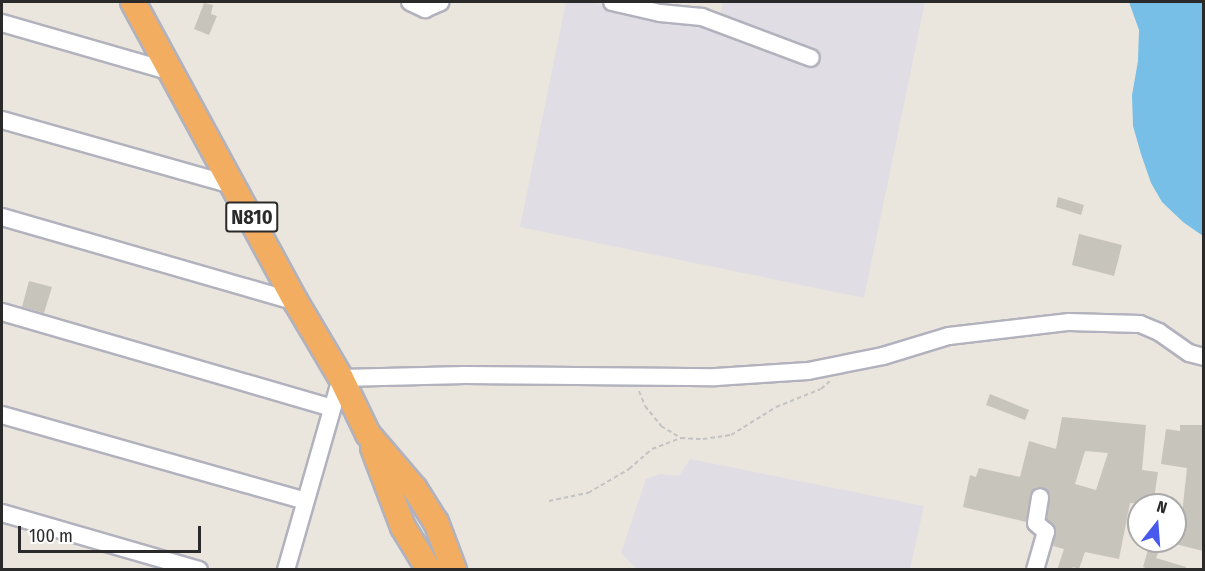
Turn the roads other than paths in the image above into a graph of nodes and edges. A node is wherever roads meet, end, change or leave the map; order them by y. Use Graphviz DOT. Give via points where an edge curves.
graph roads {
  1 [pos="133,2"];
  2 [pos="410,2"];
  3 [pos="441,2"];
  4 [pos="612,2"];
  5 [pos="2,23"];
  6 [pos="811,58"];
  7 [pos="172,72"];
  8 [pos="2,120"];
  9 [pos="235,186"];
  10 [pos="2,217"];
  11 [pos="296,302"];
  12 [pos="2,312"];
  13 [pos="1203,357"];
  14 [pos="341,378"];
  15 [pos="332,408"];
  16 [pos="2,415"];
  17 [pos="368,434"];
  18 [pos="1040,497"];
  19 [pos="305,501"];
  20 [pos="2,513"];
  21 [pos="199,570"];
  22 [pos="286,570"];
  23 [pos="429,570"];
  24 [pos="454,570"];
  25 [pos="1035,570"];
  1 -- 7 [label="highway, N810"];
  2 -- 3 [label="street" via="425,9"];
  4 -- 6 [label="street" via="702,17"];
  5 -- 7 [label="street"];
  7 -- 9 [label="highway, N810"];
  8 -- 9 [label="street"];
  9 -- 11 [label="highway, N810"];
  10 -- 11 [label="street"];
  11 -- 14 [label="highway, N810"];
  12 -- 15 [label="street"];
  13 -- 14 [label="street" via="1140,324 1069,322 949,336 808,371 716,377"];
  14 -- 15 [label="street"];
  14 -- 17 [label="highway, N810"];
  15 -- 19 [label="street"];
  16 -- 19 [label="street"];
  17 -- 23 [label="highway, N810" via="404,527"];
  17 -- 24 [label="highway, N810" via="415,489 436,522"];
  18 -- 25 [label="street" via="1036,523 1046,532"];
  19 -- 22 [label="street"];
  20 -- 21 [label="street"];
}
